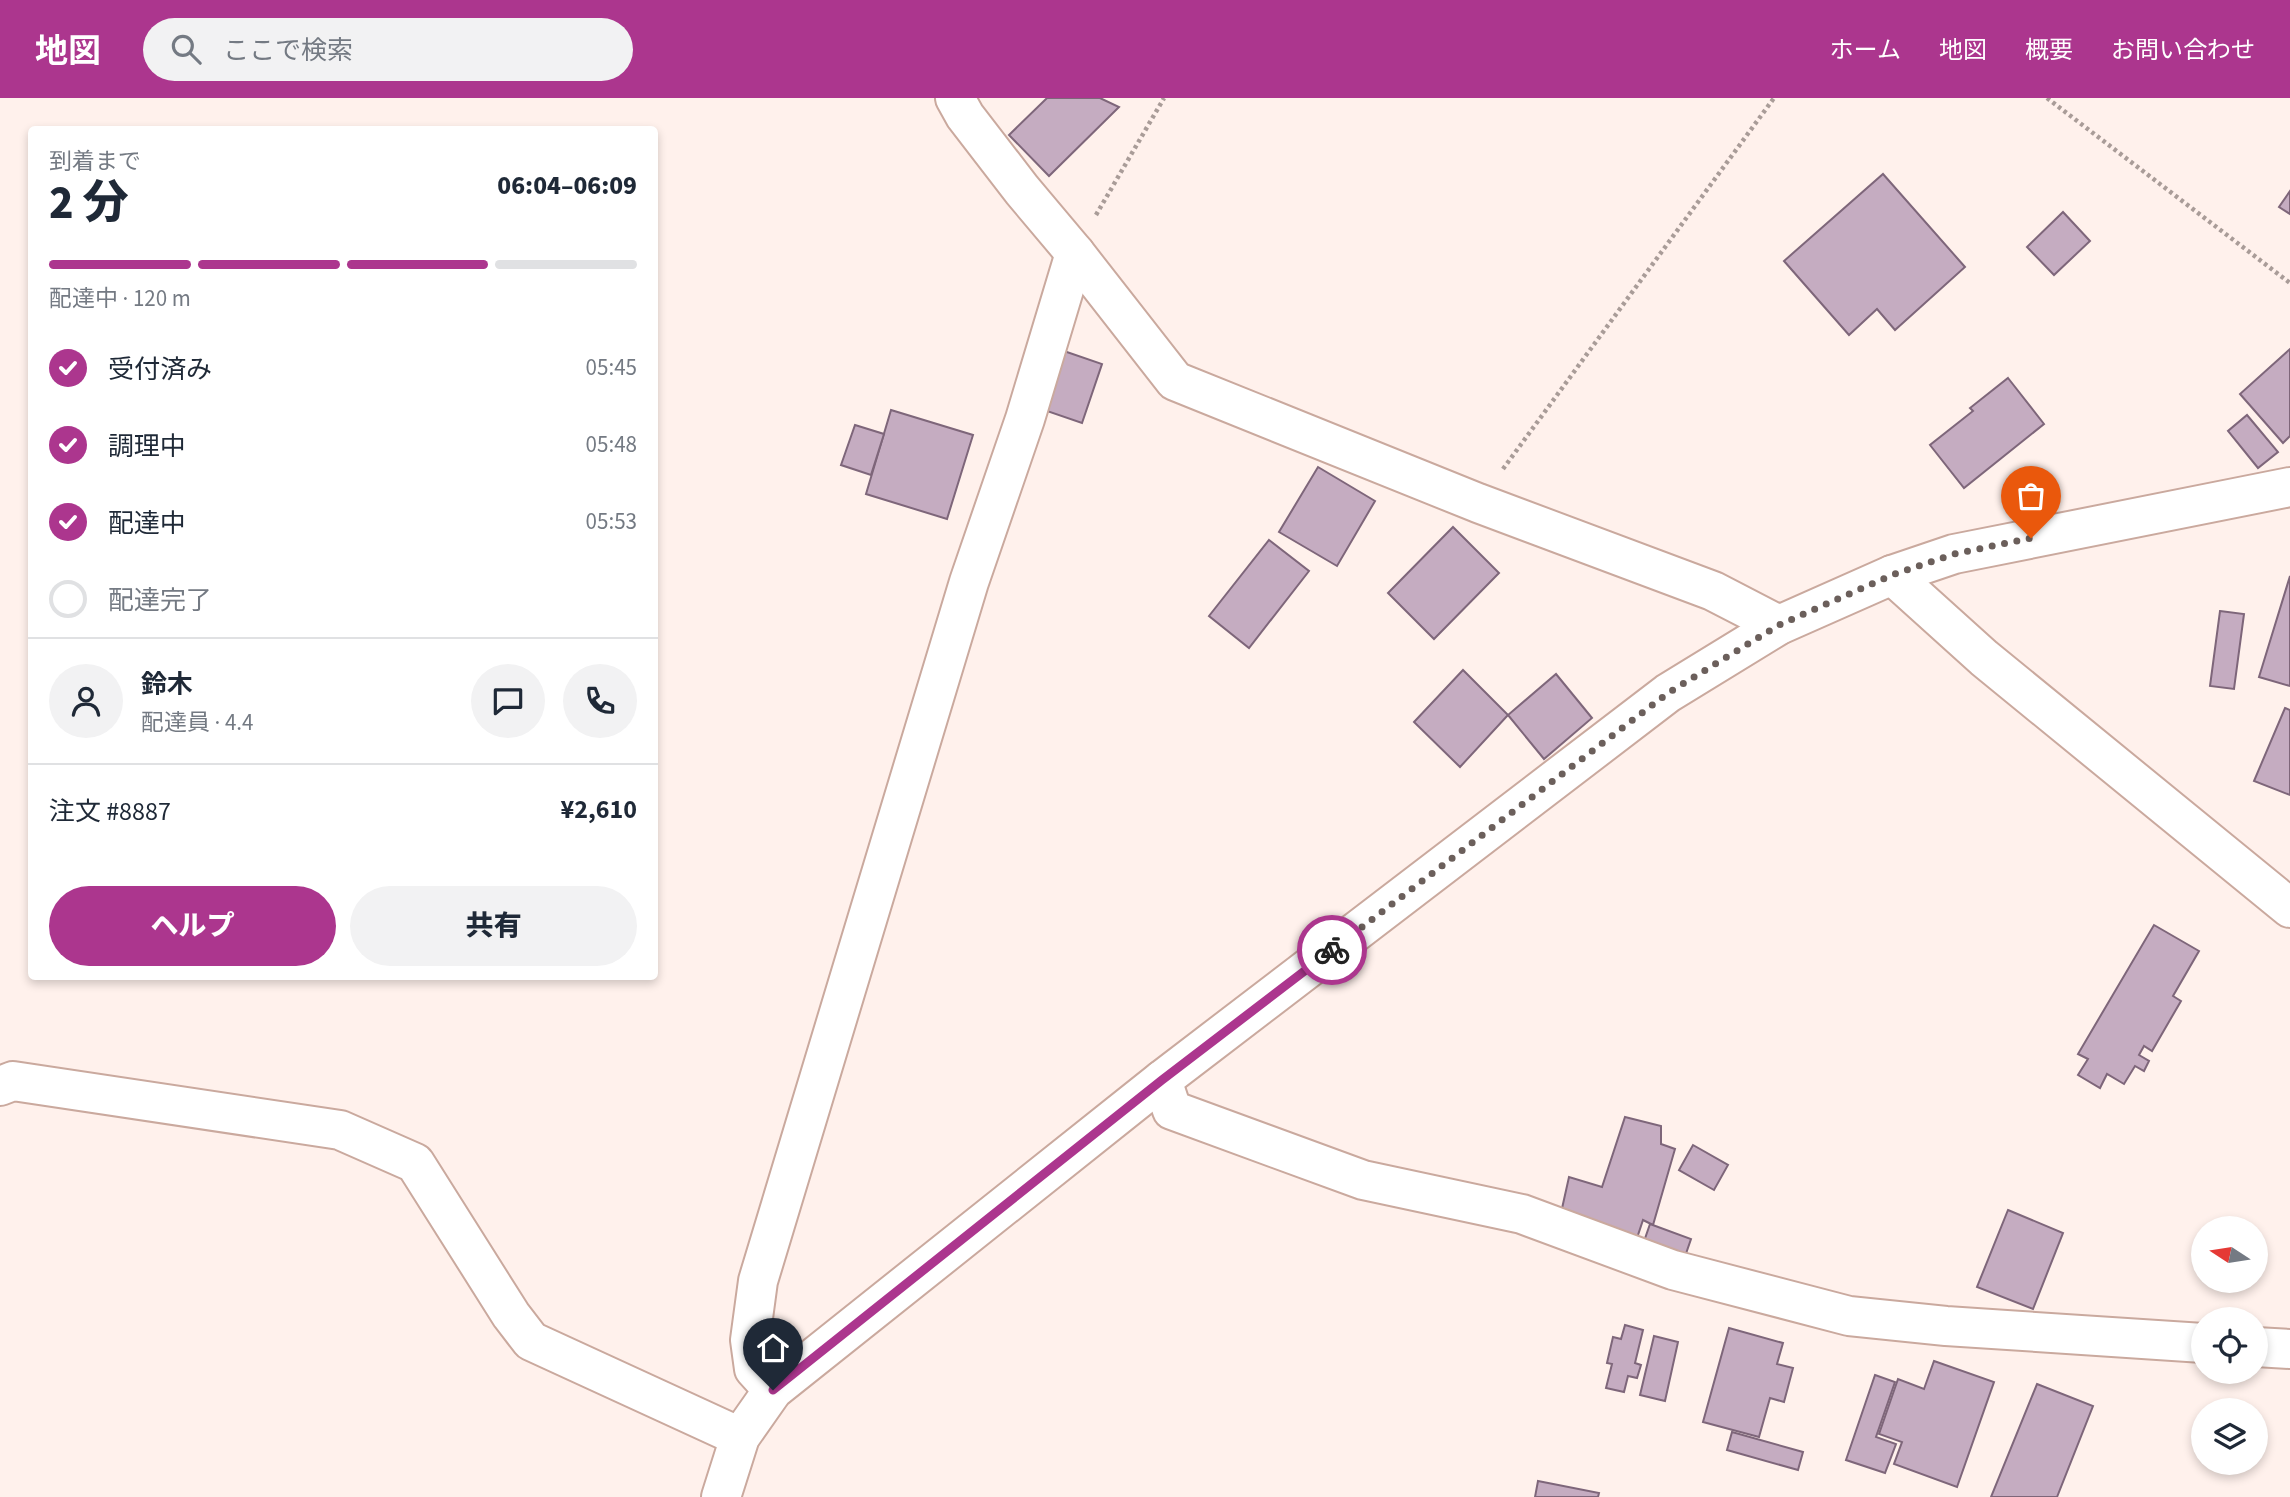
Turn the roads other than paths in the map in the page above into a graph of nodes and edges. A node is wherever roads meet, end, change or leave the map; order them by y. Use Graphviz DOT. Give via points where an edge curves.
graph roads {
  1 [pos="955,98"];
  2 [pos="1075,253"];
  3 [pos="2290,487"];
  4 [pos="1892,575"];
  5 [pos="1779,625"];
  6 [pos="2290,908"];
  7 [pos="1162,1080"];
  8 [pos="0,1086"];
  9 [pos="2191,1342"];
  10 [pos="2268,1348"];
  11 [pos="2290,1349"];
  12 [pos="773,1390"];
  13 [pos="740,1437"];
  14 [pos="721,1497"];
  1 -- 2 [label="street" via="965,117"];
  2 -- 5 [label="street" via="1175,381 1478,503 1713,590"];
  2 -- 12 [label="street" via="1026,419 969,582 758,1281 750,1340 754,1369"];
  3 -- 4 [label="street" via="1954,554"];
  4 -- 5 [label="street"];
  4 -- 6 [label="street" via="1984,658"];
  5 -- 7 [label="street" via="1668,693"];
  7 -- 9 [label="street" via="1172,1110 1363,1180 1521,1214 1672,1270 1771,1298 1849,1316"];
  7 -- 12 [label="street"];
  8 -- 13 [label="street" via="13,1081 340,1130 415,1163 531,1341"];
  10 -- 11 [label="street"];
  12 -- 13 [label="street"];
  13 -- 14 [label="street"];
}
